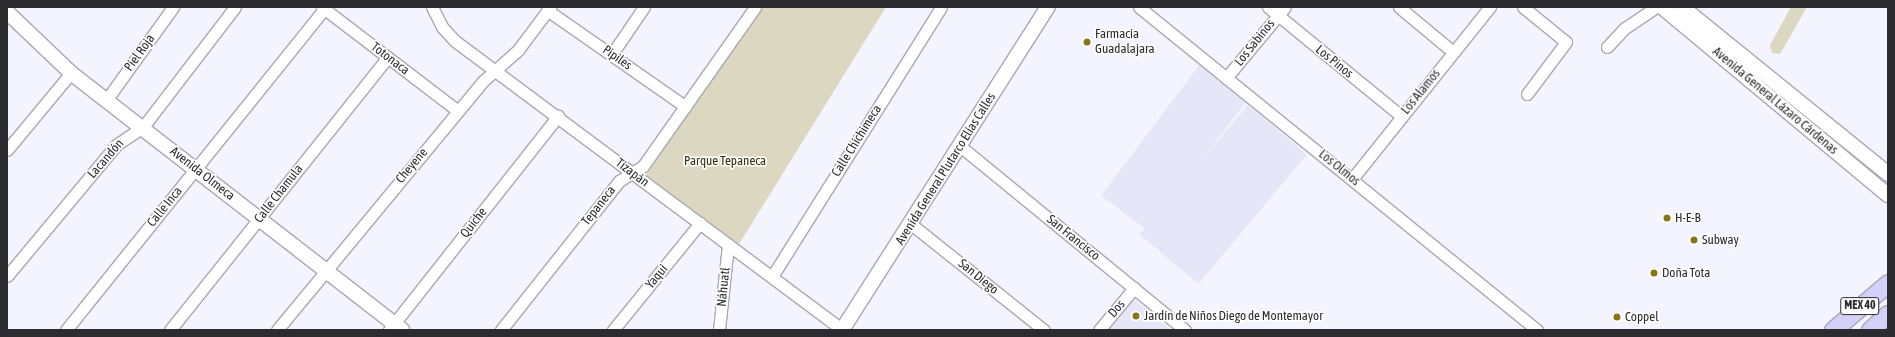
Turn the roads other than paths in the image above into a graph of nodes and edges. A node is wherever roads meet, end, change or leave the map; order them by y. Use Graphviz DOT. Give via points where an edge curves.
graph roads {
  1 [pos="173,7"];
  2 [pos="235,7"];
  3 [pos="644,7"];
  4 [pos="755,7"];
  5 [pos="941,7"];
  6 [pos="1048,7"];
  7 [pos="1139,7"];
  8 [pos="1268,7"];
  9 [pos="1399,7"];
  10 [pos="1490,7"];
  11 [pos="1523,7"];
  12 [pos="1656,7"];
  13 [pos="1662,7"];
  14 [pos="1682,7"];
  15 [pos="323,8"];
  16 [pos="549,9"];
  17 [pos="437,10"];
  18 [pos="1281,11"];
  19 [pos="8,15"];
  20 [pos="1685,26"];
  21 [pos="1726,43"];
  22 [pos="1606,47"];
  23 [pos="1453,52"];
  24 [pos="612,54"];
  25 [pos="387,58"];
  26 [pos="495,71"];
  27 [pos="71,73"];
  28 [pos="1226,78"];
  29 [pos="1527,94"];
  30 [pos="107,99"];
  31 [pos="686,107"];
  32 [pos="458,111"];
  33 [pos="558,116"];
  34 [pos="1401,116"];
  35 [pos="143,127"];
  36 [pos="960,146"];
  37 [pos="7,150"];
  38 [pos="195,169"];
  39 [pos="632,173"];
  40 [pos="1888,174"];
  41 [pos="1352,179"];
  42 [pos="1888,196"];
  43 [pos="260,219"];
  44 [pos="700,223"];
  45 [pos="911,224"];
  46 [pos="728,244"];
  47 [pos="325,271"];
  48 [pos="773,275"];
  49 [pos="7,276"];
  50 [pos="1888,283"];
  51 [pos="1134,288"];
  52 [pos="1888,314"];
  53 [pos="395,328"];
  54 [pos="66,330"];
  55 [pos="170,330"];
  56 [pos="277,330"];
  57 [pos="501,330"];
  58 [pos="613,330"];
  59 [pos="719,330"];
  60 [pos="843,330"];
  61 [pos="1044,330"];
  62 [pos="1099,330"];
  63 [pos="1185,330"];
  64 [pos="1537,330"];
  65 [pos="1833,330"];
  66 [pos="1870,330"];
  1 -- 30 [label="street, Piel Roja"];
  2 -- 35 [label="street, Lacandón"];
  3 -- 24 [label="street"];
  4 -- 31 [label="street, Tepaneca"];
  5 -- 48 [label="street, Calle Chichimeca"];
  6 -- 36 [label="street, Avenida General Plutarco Elías Calles"];
  7 -- 28 [label="street, Los Olmos"];
  8 -- 18 [label="street, Los Pinos"];
  9 -- 23 [label="street"];
  10 -- 23 [label="street, Los Alamos"];
  11 -- 29 [label="street" via="1566,42"];
  12 -- 22 [label="street" via="1625,28"];
  13 -- 20 [label="street, Avenida General Lázaro Cárdenas"];
  14 -- 21 [label="street, Avenida General Lázaro Cárdenas"];
  15 -- 25 [label="street, Totonaca"];
  15 -- 38 [label="street, Calle Inca"];
  16 -- 24 [label="street, Pipiles"];
  16 -- 26 [label="street, Cheyene" via="518,50"];
  17 -- 26 [label="street, Tizapán" via="449,35"];
  18 -- 28 [label="street, Los Sabinos"];
  18 -- 34 [label="street, Los Pinos"];
  19 -- 27 [label="street, Avenida Olmeca"];
  20 -- 21 [label="street" via="1679,20 1687,21"];
  20 -- 42 [label="street, Avenida General Lázaro Cárdenas"];
  21 -- 40 [label="street, Avenida General Lázaro Cárdenas"];
  23 -- 34 [label="street, Los Alamos"];
  24 -- 31 [label="street, Pipiles"];
  25 -- 32 [label="street, Totonaca"];
  25 -- 43 [label="street, Calle Chamula"];
  26 -- 32 [label="street, Cheyene"];
  26 -- 33 [label="street, Tizapán"];
  27 -- 30 [label="street, Avenida Olmeca"];
  27 -- 37 [label="street"];
  28 -- 41 [label="street, Los Olmos"];
  30 -- 35 [label="street, Avenida Olmeca"];
  31 -- 39 [label="street, Tepaneca" via="643,166"];
  32 -- 47 [label="street, Cheyene"];
  33 -- 39 [label="street, Tizapán"];
  33 -- 53 [label="street, Quiche"];
  34 -- 41 [label="street, Los Alamos"];
  35 -- 38 [label="street, Avenida Olmeca"];
  35 -- 49 [label="street, Lacandón" via="116,145"];
  36 -- 45 [label="street, Avenida General Plutarco Elías Calles"];
  36 -- 51 [label="street, San Francisco"];
  38 -- 43 [label="street, Avenida Olmeca"];
  38 -- 54 [label="street, Calle Inca"];
  39 -- 44 [label="street, Tizapán"];
  39 -- 57 [label="street, Tepaneca" via="619,180"];
  41 -- 64 [label="street, Los Olmos"];
  43 -- 47 [label="street, Avenida Olmeca"];
  43 -- 55 [label="street, Calle Chamula"];
  44 -- 46 [label="street, Tizapán"];
  44 -- 58 [label="street, Yaqui"];
  45 -- 60 [label="street, Avenida General Plutarco Elías Calles"];
  45 -- 61 [label="street, San Diego"];
  46 -- 48 [label="street, Tizapán"];
  46 -- 59 [label="street, Náhuatl"];
  47 -- 53 [label="street, Avenida Olmeca"];
  47 -- 56 [label="street, Cheyene"];
  48 -- 60 [label="street, Tizapán"];
  50 -- 65 [label="main road, MEX 40"];
  51 -- 62 [label="street, Dos"];
  51 -- 63 [label="street, San Francisco"];
  52 -- 66 [label="main road, MEX 40"];
}
